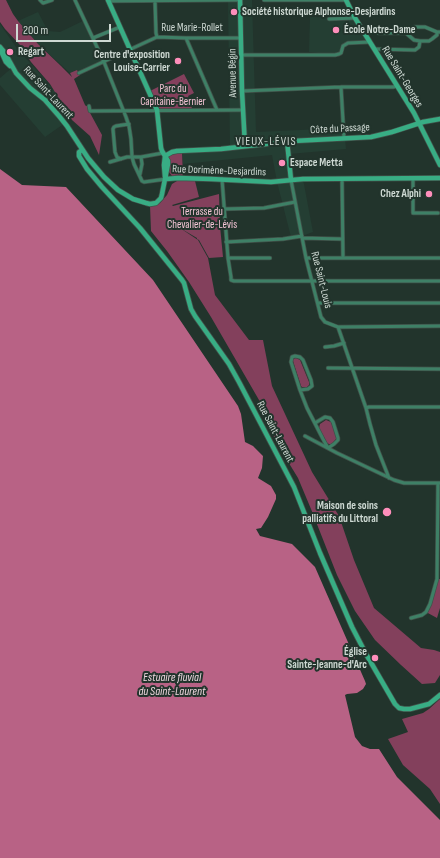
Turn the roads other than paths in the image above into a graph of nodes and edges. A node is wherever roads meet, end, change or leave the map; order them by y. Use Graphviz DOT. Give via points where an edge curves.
graph roads {
  1 [pos="40,0"];
  2 [pos="52,0"];
  3 [pos="75,0"];
  4 [pos="166,0"];
  5 [pos="239,0"];
  6 [pos="264,0"];
  7 [pos="345,0"];
  8 [pos="108,1"];
  9 [pos="138,1"];
  10 [pos="155,1"];
  11 [pos="389,13"];
  12 [pos="354,17"];
  13 [pos="329,19"];
  14 [pos="120,27"];
  15 [pos="406,32"];
  16 [pos="439,32"];
  17 [pos="365,33"];
  18 [pos="157,37"];
  19 [pos="93,38"];
  20 [pos="186,38"];
  21 [pos="241,38"];
  22 [pos="420,41"];
  23 [pos="370,42"];
  24 [pos="0,48"];
  25 [pos="130,49"];
  26 [pos="374,49"];
  27 [pos="242,55"];
  28 [pos="104,62"];
  29 [pos="79,73"];
  30 [pos="397,86"];
  31 [pos="341,87"];
  32 [pos="242,91"];
  33 [pos="89,106"];
  34 [pos="123,110"];
  35 [pos="157,110"];
  36 [pos="217,110"];
  37 [pos="243,110"];
  38 [pos="440,119"];
  39 [pos="129,124"];
  40 [pos="419,124"];
  41 [pos="344,138"];
  42 [pos="287,141"];
  43 [pos="245,146"];
  44 [pos="82,150"];
  45 [pos="164,155"];
  46 [pos="141,156"];
  47 [pos="132,157"];
  48 [pos="120,159"];
  49 [pos="110,162"];
  50 [pos="440,165"];
  51 [pos="140,174"];
  52 [pos="178,178"];
  53 [pos="440,178"];
  54 [pos="166,179"];
  55 [pos="222,179"];
  56 [pos="342,179"];
  57 [pos="413,179"];
  58 [pos="291,180"];
  59 [pos="164,189"];
  60 [pos="295,202"];
  61 [pos="224,209"];
  62 [pos="438,213"];
  63 [pos="302,237"];
  64 [pos="342,239"];
  65 [pos="226,242"];
  66 [pos="228,258"];
  67 [pos="270,258"];
  68 [pos="306,258"];
  69 [pos="342,258"];
  70 [pos="440,258"];
  71 [pos="440,281"];
  72 [pos="312,282"];
  73 [pos="318,303"];
  74 [pos="440,303"];
  75 [pos="440,326"];
  76 [pos="338,327"];
  77 [pos="344,343"];
  78 [pos="325,346"];
  79 [pos="328,368"];
  80 [pos="352,368"];
  81 [pos="440,369"];
  82 [pos="300,390"];
  83 [pos="440,407"];
  84 [pos="366,408"];
  85 [pos="315,423"];
  86 [pos="305,436"];
  87 [pos="328,448"];
  88 [pos="389,478"];
  89 [pos="439,483"];
  90 [pos="438,579"];
  91 [pos="411,618"];
  92 [pos="440,695"];
  1 -- 2 [label="street" via="44,3"];
  3 -- 19 [label="street"];
  4 -- 5 [label="street"];
  4 -- 10 [label="street"];
  5 -- 21 [label="street, Avenue Bégin"];
  6 -- 7 [label="street"];
  7 -- 12 [label="street, Rue Saint-Georges"];
  8 -- 9 [label="street"];
  8 -- 14 [label="street"];
  9 -- 10 [label="street"];
  10 -- 18 [label="street"];
  11 -- 12 [label="street" via="363,13"];
  12 -- 13 [label="street"];
  12 -- 17 [label="street, Rue Saint-Georges"];
  14 -- 19 [label="street"];
  14 -- 25 [label="street"];
  15 -- 16 [label="street" via="414,27 425,27"];
  15 -- 17 [label="street"];
  15 -- 22 [label="street" via="414,40"];
  16 -- 22 [label="street" via="429,41"];
  17 -- 23 [label="street, Rue Saint-Georges"];
  18 -- 20 [label="street, Rue Marie-Rollet"];
  18 -- 25 [label="street, Rue Marie-Rollet"];
  19 -- 28 [label="street"];
  20 -- 21 [label="street, Rue Marie-Rollet"];
  20 -- 36 [label="street"];
  21 -- 27 [label="street, Avenue Bégin"];
  22 -- 26 [label="street" via="419,47 415,50"];
  23 -- 26 [label="street, Rue Saint-Georges"];
  23 -- 27 [label="street" via="348,43 343,46 341,53 335,55"];
  24 -- 44 [label="street, Rue Saint-Laurent" via="30,88 52,108"];
  25 -- 28 [label="street, Rue Marie-Rollet"];
  25 -- 35 [label="street"];
  26 -- 30 [label="street, Rue Saint-Georges"];
  27 -- 32 [label="street, Avenue Bégin"];
  28 -- 29 [label="street, Rue Marie-Rollet"];
  28 -- 34 [label="street"];
  30 -- 31 [label="street"];
  30 -- 40 [label="street, Rue Saint-Georges"];
  31 -- 32 [label="street"];
  31 -- 41 [label="street"];
  32 -- 37 [label="street, Avenue Bégin"];
  33 -- 34 [label="street" via="90,111"];
  34 -- 35 [label="street"];
  34 -- 39 [label="street"];
  35 -- 36 [label="street"];
  35 -- 45 [label="street"];
  36 -- 37 [label="street"];
  37 -- 43 [label="street, Avenue Bégin"];
  38 -- 40 [label="street, Côte du Passage"];
  39 -- 47 [label="street"];
  39 -- 48 [label="street" via="113,129 115,152"];
  40 -- 41 [label="street, Côte du Passage" via="374,137"];
  40 -- 50 [label="street, Rue Saint-Georges"];
  41 -- 42 [label="street, Côte du Passage"];
  42 -- 43 [label="street, Côte du Passage"];
  42 -- 58 [label="street, Rue Saint-Louis"];
  43 -- 45 [label="street, Côte du Passage" via="177,151"];
  44 -- 59 [label="street, Rue Saint-Laurent" via="108,181 133,199 153,204 161,198"];
  44 -- 92 [label="street, Rue Saint-Laurent" via="78,156 87,169 140,228 184,283 191,309 229,364 294,487 352,627 395,704 399,708 410,709 429,704"];
  45 -- 46 [label="street, Côte du Passage"];
  45 -- 54 [label="street"];
  46 -- 47 [label="street, Côte du Passage"];
  46 -- 51 [label="street"];
  47 -- 48 [label="street, Côte du Passage"];
  47 -- 51 [label="street"];
  48 -- 49 [label="street, Côte du Passage"];
  51 -- 54 [label="street" via="144,182"];
  52 -- 54 [label="street, Rue Dorimène-Desjardins"];
  52 -- 55 [label="street, Rue Dorimène-Desjardins"];
  52 -- 59 [label="street"];
  53 -- 57 [label="street, Rue Dorimène-Desjardins"];
  54 -- 59 [label="street"];
  55 -- 58 [label="street, Rue Dorimène-Desjardins" via="271,182"];
  55 -- 61 [label="street"];
  56 -- 57 [label="street, Rue Dorimène-Desjardins"];
  56 -- 58 [label="street, Rue Dorimène-Desjardins"];
  56 -- 64 [label="street"];
  57 -- 62 [label="street" via="413,213"];
  58 -- 60 [label="street, Rue Saint-Louis"];
  60 -- 61 [label="street" via="264,208"];
  60 -- 63 [label="street, Rue Saint-Louis"];
  61 -- 65 [label="street"];
  63 -- 64 [label="street"];
  63 -- 65 [label="street"];
  63 -- 68 [label="street, Rue Saint-Louis"];
  64 -- 69 [label="street"];
  65 -- 66 [label="street"];
  66 -- 67 [label="street"];
  66 -- 72 [label="street" via="234,281"];
  68 -- 69 [label="street"];
  68 -- 72 [label="street, Rue Saint-Louis"];
  69 -- 70 [label="street"];
  71 -- 72 [label="street"];
  72 -- 73 [label="street, Rue Saint-Louis"];
  73 -- 74 [label="street"];
  73 -- 76 [label="street, Rue Saint-Louis" via="321,317 325,322"];
  75 -- 76 [label="street"];
  76 -- 77 [label="street"];
  77 -- 78 [label="street"];
  77 -- 80 [label="street"];
  79 -- 80 [label="street"];
  80 -- 81 [label="street"];
  80 -- 84 [label="street"];
  82 -- 82 [label="street" via="291,362 292,357 296,356 303,360 312,386"];
  82 -- 85 [label="street"];
  83 -- 84 [label="street"];
  84 -- 88 [label="street" via="376,445"];
  85 -- 87 [label="street"];
  85 -- 87 [label="street" via="325,418 330,418 333,422 338,440"];
  86 -- 87 [label="street"];
  87 -- 88 [label="street"];
  88 -- 89 [label="street" via="404,483"];
  89 -- 90 [label="street"];
  90 -- 91 [label="street" via="426,612"];
}
